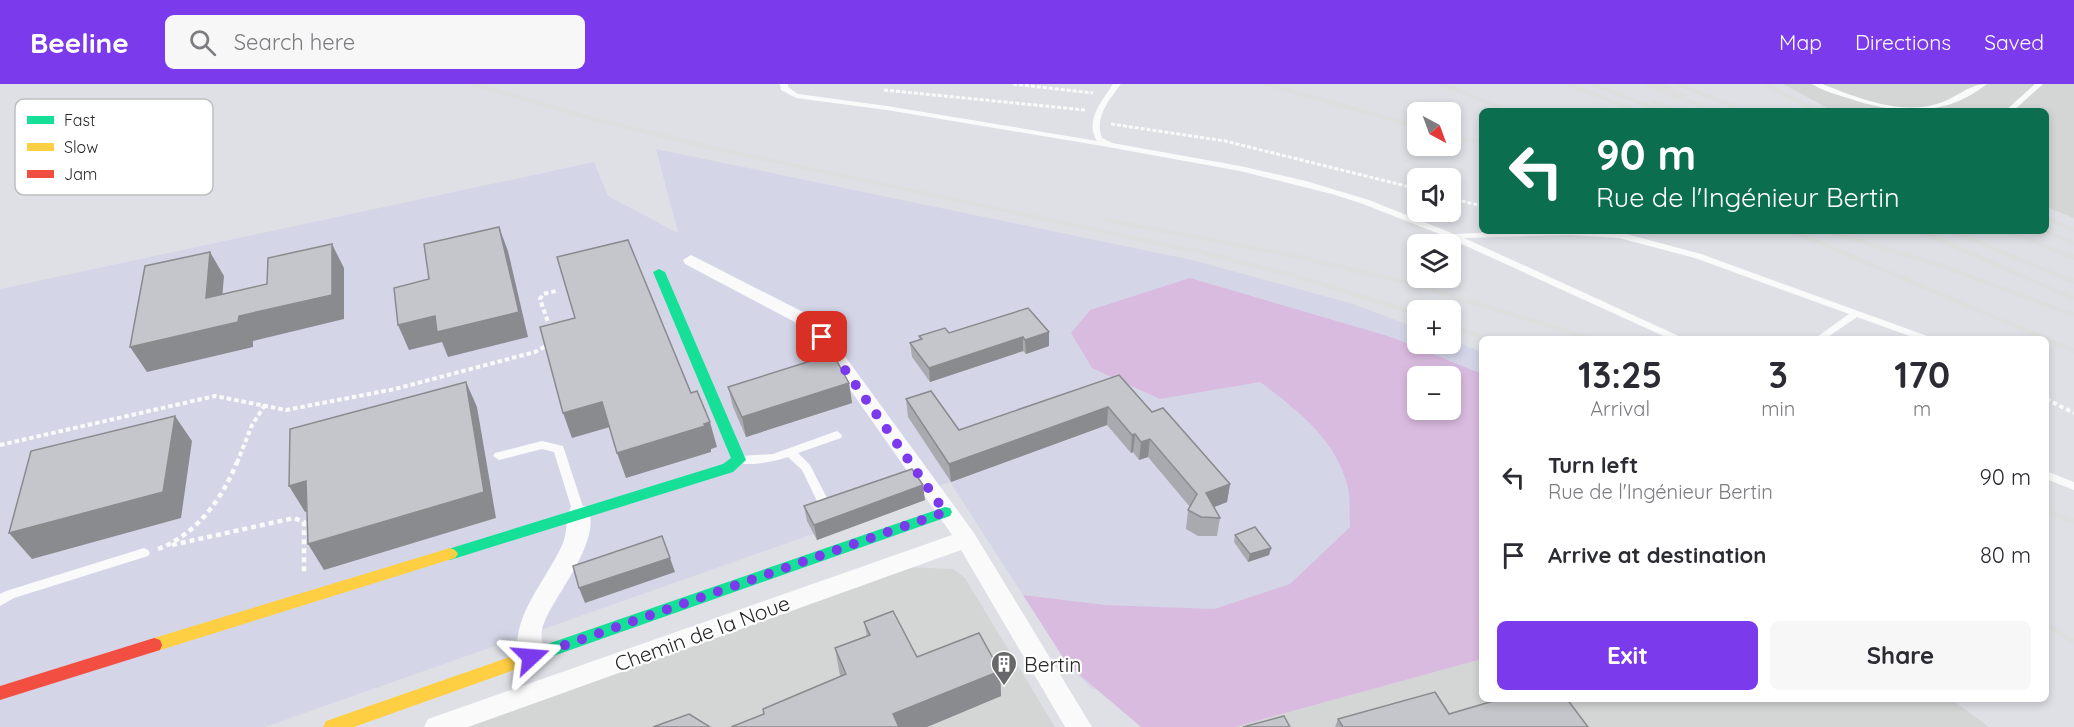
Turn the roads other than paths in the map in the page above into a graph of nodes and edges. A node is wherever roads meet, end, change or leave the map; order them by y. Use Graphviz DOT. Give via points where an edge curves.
graph roads {
  1 [pos="784,84"];
  2 [pos="1816,84"];
  3 [pos="1983,84"];
  4 [pos="2039,84"];
  5 [pos="1115,86"];
  6 [pos="1904,108"];
  7 [pos="1920,108"];
  8 [pos="2012,108"];
  9 [pos="1110,145"];
  10 [pos="1448,234"];
  11 [pos="1511,234"];
  12 [pos="1603,234"];
  13 [pos="1461,236"];
  14 [pos="1461,240"];
  15 [pos="691,260"];
  16 [pos="659,272"];
  17 [pos="1856,313"];
  18 [pos="1671,336"];
  19 [pos="1823,336"];
  20 [pos="1919,336"];
  21 [pos="837,435"];
  22 [pos="790,452"];
  23 [pos="499,456"];
  24 [pos="740,460"];
  25 [pos="2049,476"];
  26 [pos="2074,486"];
  27 [pos="821,498"];
  28 [pos="945,512"];
  29 [pos="579,513"];
  30 [pos="966,538"];
  31 [pos="144,553"];
  32 [pos="1,600"];
  33 [pos="531,657"];
  34 [pos="0,693"];
  35 [pos="332,727"];
  36 [pos="437,727"];
  37 [pos="1079,727"];
  1 -- 9 [label="lane" via="796,96"];
  2 -- 6 [label="lane" via="1848,98"];
  3 -- 7 [label="lane" via="1940,106"];
  4 -- 8 [label="lane"];
  5 -- 9 [label="lane" via="1097,113 1096,123 1099,139"];
  9 -- 10 [label="lane" via="1306,183"];
  11 -- 13 [label="lane"];
  12 -- 17 [label="lane" via="1698,256"];
  14 -- 18 [label="lane"];
  15 -- 28 [label="street" via="799,317 822,337"];
  16 -- 24 [label="street"];
  17 -- 19 [label="lane"];
  17 -- 20 [label="lane"];
  21 -- 22 [label="lane"];
  22 -- 24 [label="lane" via="774,458"];
  22 -- 27 [label="lane" via="806,468"];
  23 -- 29 [label="lane" via="542,445 559,450"];
  24 -- 29 [label="street" via="728,468"];
  25 -- 26 [label="lane"];
  28 -- 30 [label="street"];
  28 -- 33 [label="street, Chemin de la Noue"];
  29 -- 33 [label="street" via="579,532 567,561 532,622 528,637"];
  29 -- 34 [label="street"];
  30 -- 36 [label="street, Chemin de la Noue"];
  30 -- 37 [label="street"];
  31 -- 32 [label="lane"];
  33 -- 35 [label="street, Chemin de la Noue"];
}
